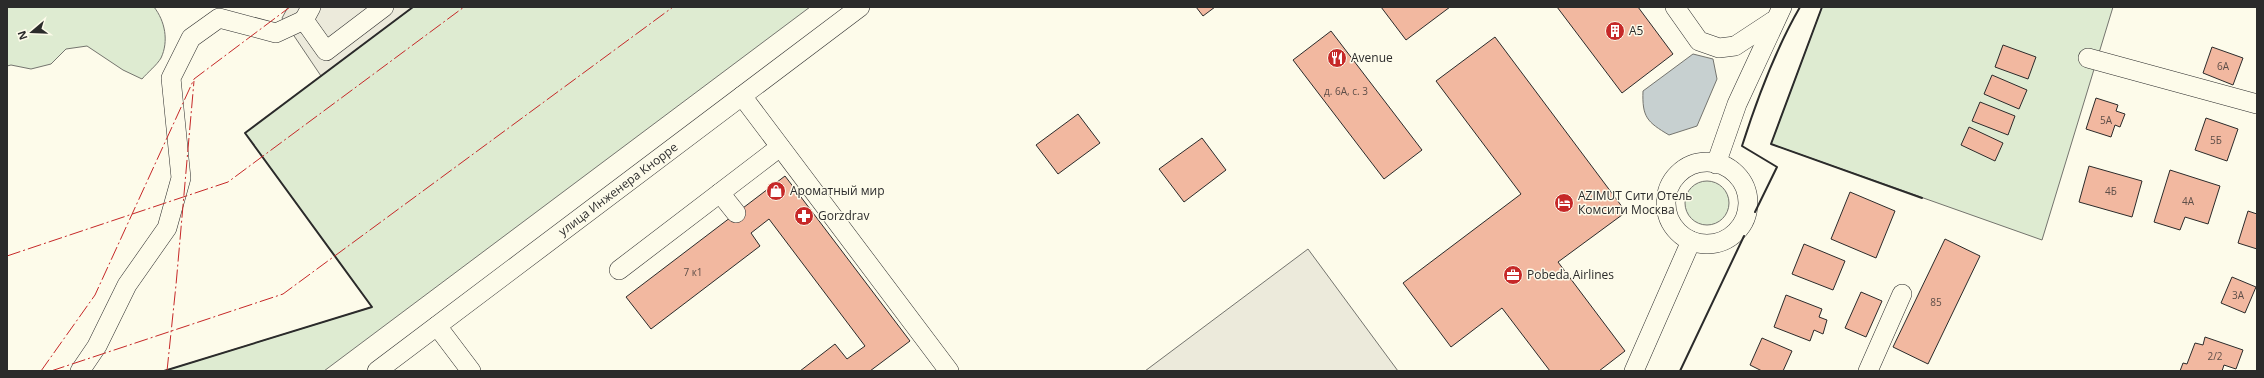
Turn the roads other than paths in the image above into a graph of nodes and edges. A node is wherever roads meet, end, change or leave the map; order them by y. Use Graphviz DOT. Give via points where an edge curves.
graph roads {
  1 [pos="384,7"];
  2 [pos="860,7"];
  3 [pos="1674,7"];
  4 [pos="307,14"];
  5 [pos="1778,14"];
  6 [pos="2088,58"];
  7 [pos="742,96"];
  8 [pos="2257,104"];
  9 [pos="780,147"];
  10 [pos="1716,164"];
  11 [pos="720,193"];
  12 [pos="736,213"];
  13 [pos="1691,241"];
  14 [pos="619,270"];
  15 [pos="1902,294"];
  16 [pos="437,326"];
  17 [pos="945,370"];
  18 [pos="80,371"];
  19 [pos="377,371"];
  20 [pos="471,371"];
  21 [pos="1634,371"];
  22 [pos="1868,371"];
  1 -- 4 [label="street" via="326,51"];
  2 -- 7 [label="street, улица Инженера Кнорре"];
  3 -- 5 [label="street" via="1699,41 1719,48 1735,46 1755,35"];
  4 -- 18 [label="street" via="276,33 219,18 191,38 171,78 181,178 167,228 127,285 97,346"];
  5 -- 10 [label="street" via="1737,104"];
  6 -- 8 [label="street"];
  7 -- 9 [label="street"];
  7 -- 16 [label="street, улица Инженера Кнорре"];
  9 -- 11 [label="street"];
  9 -- 17 [label="street"];
  10 -- 13 [label="street" via="1702,163 1689,167 1677,175 1670,187 1666,201 1671,221 1679,233"];
  10 -- 13 [label="street" via="1729,169 1743,185 1748,206 1744,220 1731,236 1718,242 1704,244"];
  11 -- 12 [label="street"];
  11 -- 14 [label="street"];
  13 -- 21 [label="street"];
  15 -- 22 [label="street"];
  16 -- 19 [label="street, улица Инженера Кнорре"];
  16 -- 20 [label="street"];
}
